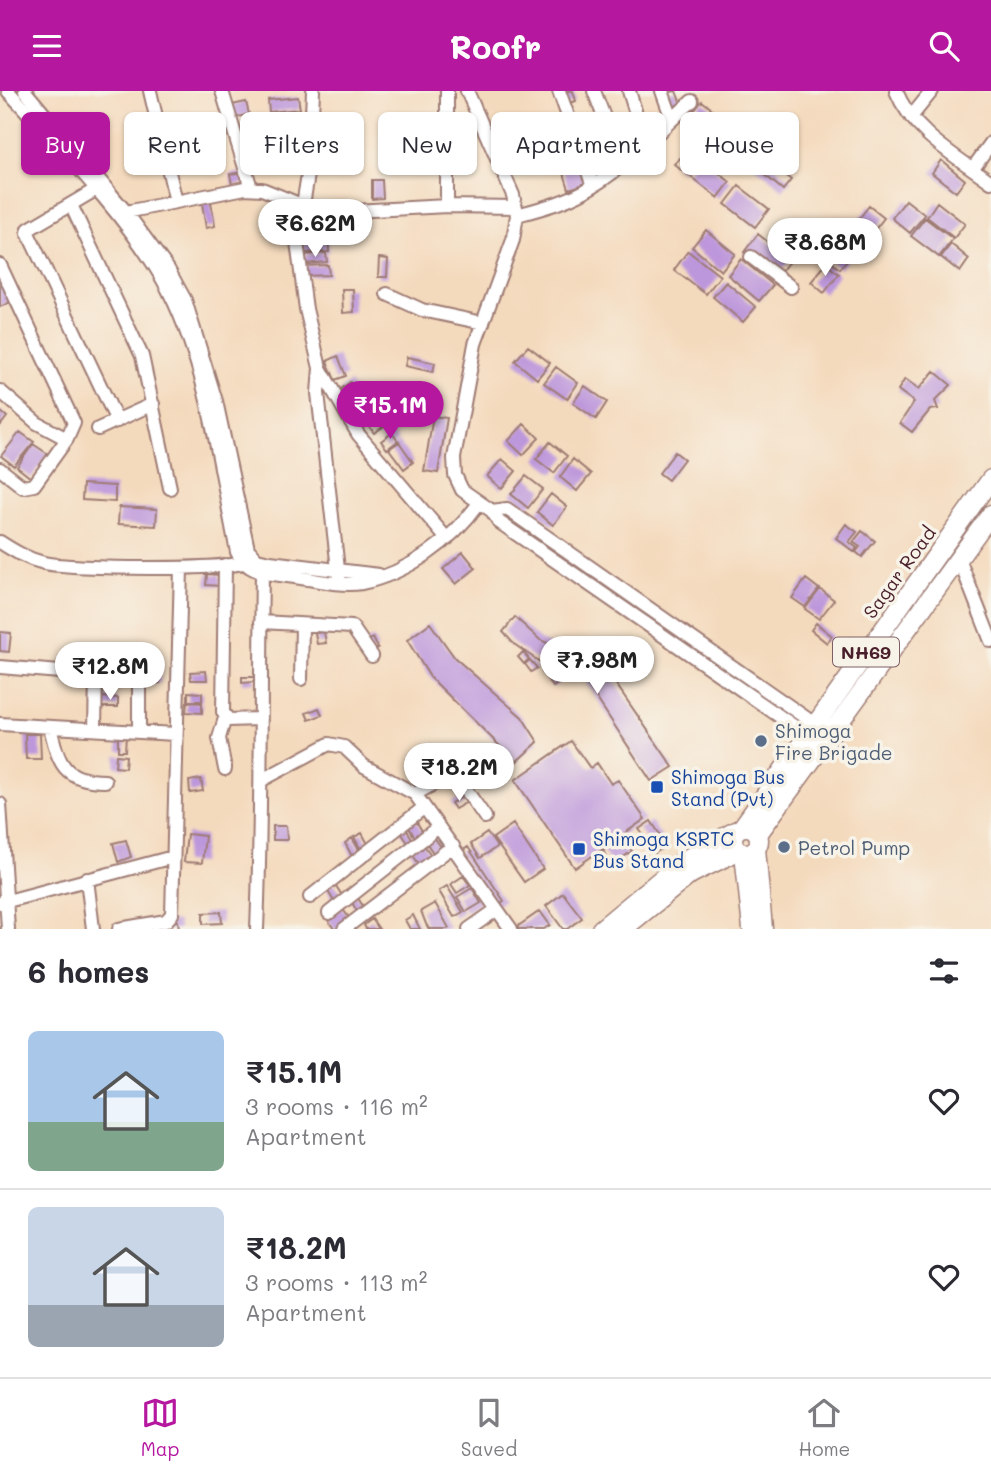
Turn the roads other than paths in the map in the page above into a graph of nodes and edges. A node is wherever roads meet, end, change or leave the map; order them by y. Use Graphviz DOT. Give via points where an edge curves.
graph roads {
  1 [pos="8,91"];
  2 [pos="26,91"];
  3 [pos="150,91"];
  4 [pos="222,91"];
  5 [pos="313,91"];
  6 [pos="447,91"];
  7 [pos="467,91"];
  8 [pos="559,91"];
  9 [pos="594,91"];
  10 [pos="629,91"];
  11 [pos="662,91"];
  12 [pos="896,91"];
  13 [pos="932,91"];
  14 [pos="692,101"];
  15 [pos="602,112"];
  16 [pos="635,112"];
  17 [pos="911,117"];
  18 [pos="672,119"];
  19 [pos="666,124"];
  20 [pos="991,143"];
  21 [pos="973,168"];
  22 [pos="608,175"];
  23 [pos="991,182"];
  24 [pos="593,186"];
  25 [pos="251,188"];
  26 [pos="95,190"];
  27 [pos="176,202"];
  28 [pos="71,205"];
  29 [pos="304,206"];
  30 [pos="447,206"];
  31 [pos="517,211"];
  32 [pos="126,212"];
  33 [pos="751,257"];
  34 [pos="0,265"];
  35 [pos="791,287"];
  36 [pos="387,295"];
  37 [pos="483,323"];
  38 [pos="320,368"];
  39 [pos="0,391"];
  40 [pos="153,404"];
  41 [pos="117,421"];
  42 [pos="98,429"];
  43 [pos="67,439"];
  44 [pos="0,469"];
  45 [pos="991,479"];
  46 [pos="170,488"];
  47 [pos="479,503"];
  48 [pos="991,514"];
  49 [pos="447,539"];
  50 [pos="0,542"];
  51 [pos="959,559"];
  52 [pos="250,561"];
  53 [pos="225,565"];
  54 [pos="181,568"];
  55 [pos="262,573"];
  56 [pos="339,576"];
  57 [pos="261,622"];
  58 [pos="302,625"];
  59 [pos="991,641"];
  60 [pos="372,656"];
  61 [pos="139,666"];
  62 [pos="0,667"];
  63 [pos="301,678"];
  64 [pos="226,718"];
  65 [pos="259,719"];
  66 [pos="0,724"];
  67 [pos="50,727"];
  68 [pos="95,729"];
  69 [pos="812,731"];
  70 [pos="139,732"];
  71 [pos="175,734"];
  72 [pos="225,769"];
  73 [pos="106,781"];
  74 [pos="262,781"];
  75 [pos="415,795"];
  76 [pos="0,804"];
  77 [pos="422,809"];
  78 [pos="485,817"];
  79 [pos="437,828"];
  80 [pos="746,840"];
  81 [pos="453,846"];
  82 [pos="1,856"];
  83 [pos="173,857"];
  84 [pos="87,879"];
  85 [pos="310,897"];
  86 [pos="3,902"];
  87 [pos="496,910"];
  88 [pos="329,913"];
  89 [pos="8,929"];
  90 [pos="93,929"];
  91 [pos="119,929"];
  92 [pos="257,929"];
  93 [pos="344,929"];
  94 [pos="469,929"];
  95 [pos="511,929"];
  96 [pos="601,929"];
  97 [pos="623,929"];
  98 [pos="751,929"];
  99 [pos="764,929"];
  1 -- 26 [label="street"];
  2 -- 32 [label="street"];
  3 -- 27 [label="street"];
  4 -- 25 [label="street"];
  5 -- 29 [label="street"];
  6 -- 30 [label="street"];
  7 -- 31 [label="street"];
  8 -- 24 [label="street"];
  9 -- 15 [label="street"];
  10 -- 16 [label="street"];
  11 -- 18 [label="street"];
  12 -- 17 [label="street"];
  13 -- 17 [label="street"];
  14 -- 18 [label="street"];
  17 -- 21 [label="street"];
  18 -- 19 [label="street"];
  20 -- 21 [label="street"];
  21 -- 23 [label="street"];
  22 -- 24 [label="street"];
  24 -- 31 [label="street" via="562,202"];
  25 -- 27 [label="street"];
  25 -- 29 [label="street"];
  26 -- 28 [label="street"];
  26 -- 52 [label="street" via="162,278 181,318 211,426 237,552"];
  27 -- 32 [label="street"];
  28 -- 40 [label="street" via="142,356"];
  28 -- 41 [label="street" via="29,229 28,238"];
  29 -- 30 [label="street" via="335,212"];
  29 -- 38 [label="street" via="297,242"];
  30 -- 31 [label="street"];
  31 -- 37 [label="street" via="513,240"];
  32 -- 52 [label="street" via="185,300 216,401"];
  33 -- 35 [label="street"];
  34 -- 43 [label="street" via="74,420"];
  36 -- 37 [label="street" via="422,310"];
  37 -- 47 [label="street" via="454,458 462,490"];
  38 -- 49 [label="street" via="358,434"];
  38 -- 56 [label="street" via="319,405"];
  39 -- 43 [label="street" via="37,423"];
  40 -- 41 [label="street"];
  40 -- 46 [label="street"];
  41 -- 42 [label="street"];
  43 -- 44 [label="street" via="29,488"];
  45 -- 69 [label="highway, Sagar Road / NH69"];
  47 -- 49 [label="street"];
  47 -- 69 [label="street" via="499,522"];
  48 -- 51 [label="highway, Sagar Road / NH69"];
  49 -- 56 [label="street" via="408,566 361,583"];
  50 -- 54 [label="street" via="46,564"];
  51 -- 59 [label="street"];
  51 -- 80 [label="highway, Sagar Road / NH69"];
  52 -- 53 [label="street"];
  52 -- 55 [label="street"];
  52 -- 56 [label="street"];
  53 -- 54 [label="street"];
  53 -- 64 [label="street"];
  54 -- 71 [label="street"];
  55 -- 56 [label="street"];
  55 -- 57 [label="street"];
  57 -- 58 [label="street"];
  57 -- 65 [label="street"];
  58 -- 60 [label="street" via="352,627"];
  58 -- 63 [label="street"];
  61 -- 70 [label="street"];
  62 -- 68 [label="street" via="96,675"];
  64 -- 65 [label="street"];
  64 -- 72 [label="street" via="219,738"];
  65 -- 74 [label="street"];
  66 -- 67 [label="street"];
  67 -- 68 [label="street"];
  67 -- 73 [label="street" via="62,766 84,781"];
  68 -- 70 [label="street"];
  69 -- 80 [label="highway, Sagar Road / NH69"];
  70 -- 71 [label="street"];
  71 -- 83 [label="street"];
  74 -- 75 [label="street" via="335,743"];
  74 -- 92 [label="street"];
  75 -- 77 [label="street"];
  75 -- 78 [label="street" via="454,773"];
  76 -- 82 [label="street"];
  77 -- 79 [label="street"];
  77 -- 85 [label="street"];
  79 -- 81 [label="street"];
  79 -- 88 [label="street"];
  80 -- 96 [label="highway, NH69" via="683,861"];
  80 -- 97 [label="highway, NH69" via="691,874"];
  80 -- 98 [label="main road"];
  80 -- 99 [label="main road"];
  81 -- 87 [label="street"];
  81 -- 93 [label="street"];
  82 -- 86 [label="street"];
  83 -- 84 [label="street"];
  83 -- 91 [label="street" via="170,918"];
  84 -- 86 [label="street"];
  84 -- 90 [label="street"];
  86 -- 89 [label="street"];
  87 -- 94 [label="street"];
  87 -- 95 [label="street"];
}
